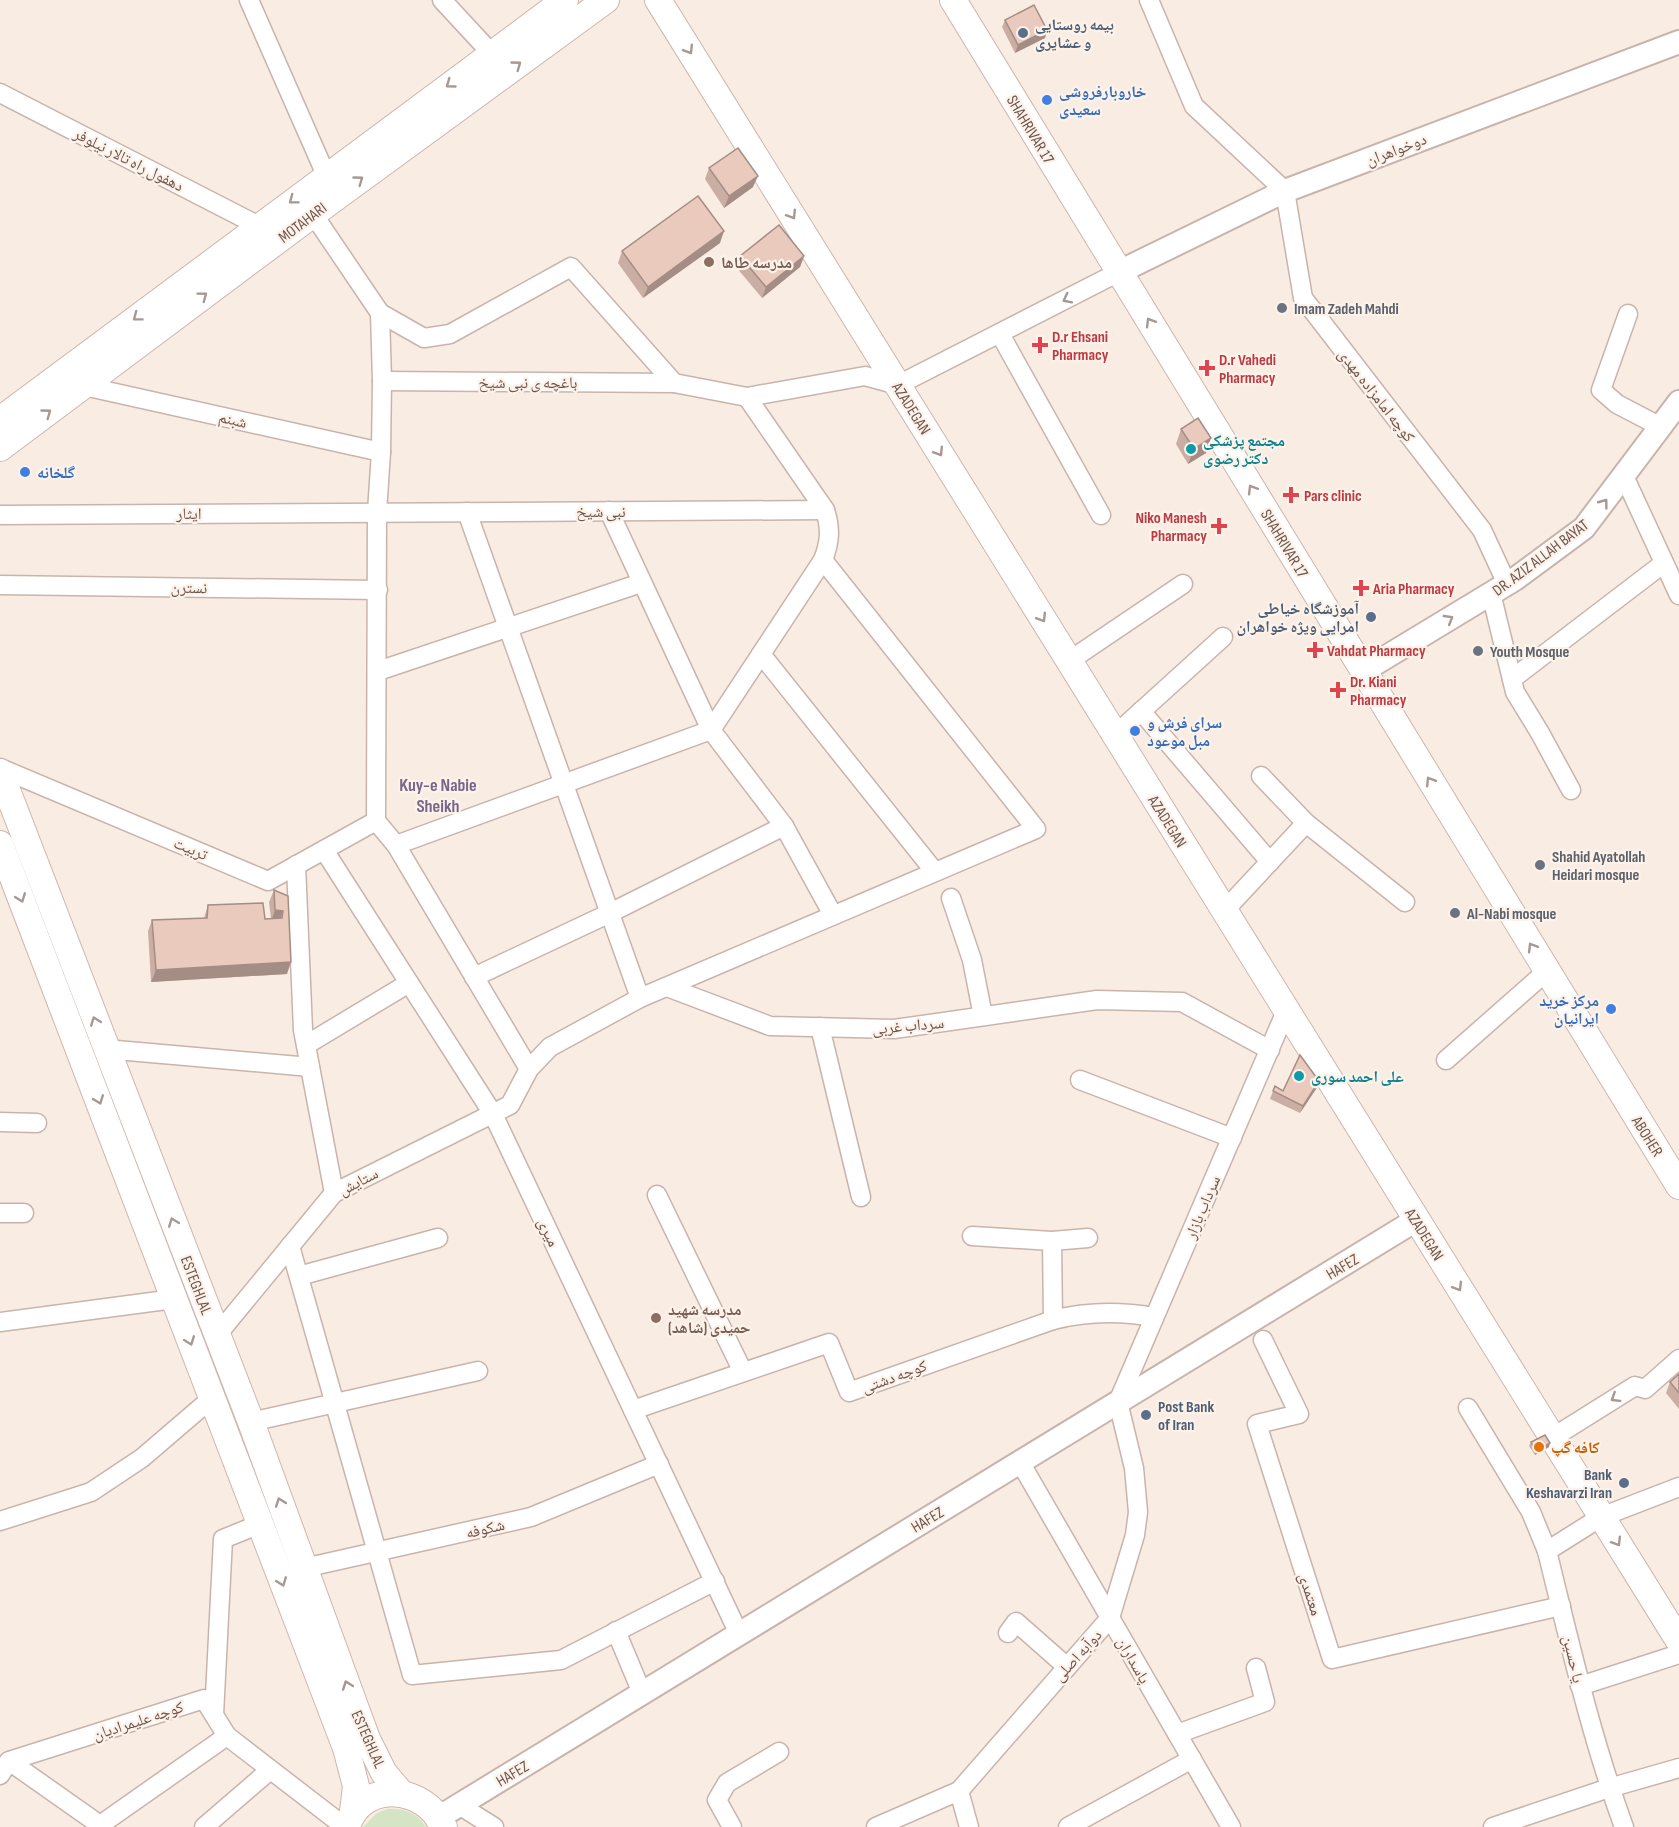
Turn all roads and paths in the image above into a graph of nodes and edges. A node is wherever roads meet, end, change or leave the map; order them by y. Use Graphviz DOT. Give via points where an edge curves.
graph roads {
  1 [pos="249,0"];
  2 [pos="442,0"];
  3 [pos="565,0"];
  4 [pos="606,0"];
  5 [pos="658,0"];
  6 [pos="953,0"];
  7 [pos="1149,0"];
  8 [pos="1679,42"];
  9 [pos="492,54"];
  10 [pos="0,93"];
  11 [pos="326,175"];
  12 [pos="1285,191"];
  13 [pos="313,214"];
  14 [pos="259,226"];
  15 [pos="1119,273"];
  16 [pos="380,313"];
  17 [pos="1628,314"];
  18 [pos="1000,334"];
  19 [pos="382,381"];
  20 [pos="674,383"];
  21 [pos="898,385"];
  22 [pos="84,386"];
  23 [pos="747,398"];
  24 [pos="1679,402"];
  25 [pos="0,420"];
  26 [pos="1661,427"];
  27 [pos="0,448"];
  28 [pos="381,452"];
  29 [pos="1624,476"];
  30 [pos="825,510"];
  31 [pos="609,511"];
  32 [pos="377,512"];
  33 [pos="468,512"];
  34 [pos="0,514"];
  35 [pos="1101,514"];
  36 [pos="823,560"];
  37 [pos="1664,563"];
  38 [pos="641,583"];
  39 [pos="1183,584"];
  40 [pos="0,585"];
  41 [pos="1499,589"];
  42 [pos="378,590"];
  43 [pos="1679,595"];
  44 [pos="508,628"];
  45 [pos="1223,637"];
  46 [pos="761,654"];
  47 [pos="1069,661"];
  48 [pos="378,671"];
  49 [pos="1363,671"];
  50 [pos="1512,679"];
  51 [pos="1141,711"];
  52 [pos="711,730"];
  53 [pos="1115,735"];
  54 [pos="0,770"];
  55 [pos="1261,776"];
  56 [pos="563,783"];
  57 [pos="1571,790"];
  58 [pos="376,821"];
  59 [pos="1306,823"];
  60 [pos="784,826"];
  61 [pos="0,843"];
  62 [pos="396,845"];
  63 [pos="324,850"];
  64 [pos="1270,862"];
  65 [pos="296,865"];
  66 [pos="935,872"];
  67 [pos="951,898"];
  68 [pos="1405,902"];
  69 [pos="1224,911"];
  70 [pos="610,913"];
  71 [pos="833,915"];
  72 [pos="1547,971"];
  73 [pos="474,977"];
  74 [pos="409,983"];
  75 [pos="667,987"];
  76 [pos="640,998"];
  77 [pos="1286,1011"];
  78 [pos="983,1016"];
  79 [pos="820,1027"];
  80 [pos="306,1046"];
  81 [pos="105,1049"];
  82 [pos="1270,1050"];
  83 [pos="1446,1060"];
  84 [pos="310,1067"];
  85 [pos="529,1069"];
  86 [pos="1080,1080"];
  87 [pos="1617,1086"];
  88 [pos="493,1114"];
  89 [pos="0,1122"];
  90 [pos="37,1123"];
  91 [pos="1232,1138"];
  92 [pos="1679,1186"];
  93 [pos="334,1193"];
  94 [pos="657,1195"];
  95 [pos="861,1197"];
  96 [pos="0,1213"];
  97 [pos="24,1213"];
  98 [pos="1416,1220"];
  99 [pos="972,1236"];
  100 [pos="438,1238"];
  101 [pos="1088,1238"];
  102 [pos="1052,1241"];
  103 [pos="290,1246"];
  104 [pos="299,1276"];
  105 [pos="174,1299"];
  106 [pos="1154,1317"];
  107 [pos="1053,1320"];
  108 [pos="0,1322"];
  109 [pos="217,1335"];
  110 [pos="1263,1340"];
  111 [pos="1679,1359"];
  112 [pos="477,1371"];
  113 [pos="743,1372"];
  114 [pos="212,1398"];
  115 [pos="1118,1402"];
  116 [pos="334,1403"];
  117 [pos="1468,1408"];
  118 [pos="633,1410"];
  119 [pos="251,1422"];
  120 [pos="1552,1438"];
  121 [pos="1020,1462"];
  122 [pos="659,1464"];
  123 [pos="1679,1487"];
  124 [pos="1601,1517"];
  125 [pos="0,1521"];
  126 [pos="260,1524"];
  127 [pos="1547,1551"];
  128 [pos="377,1552"];
  129 [pos="304,1568"];
  130 [pos="715,1581"];
  131 [pos="1561,1606"];
  132 [pos="1110,1618"];
  133 [pos="616,1631"];
  134 [pos="1008,1633"];
  135 [pos="739,1634"];
  136 [pos="1679,1641"];
  137 [pos="1679,1654"];
  138 [pos="1066,1666"];
  139 [pos="1256,1668"];
  140 [pos="1580,1686"];
  141 [pos="642,1694"];
  142 [pos="214,1715"];
  143 [pos="1177,1734"];
  144 [pos="227,1736"];
  145 [pos="779,1752"];
  146 [pos="1192,1759"];
  147 [pos="5,1768"];
  148 [pos="1679,1768"];
  149 [pos="269,1771"];
  150 [pos="1609,1788"];
  151 [pos="959,1791"];
  152 [pos="401,1793"];
  153 [pos="447,1817"];
  154 [pos="348,1822"];
  155 [pos="204,1827"];
  156 [pos="494,1827"];
  157 [pos="732,1827"];
  158 [pos="876,1827"];
  159 [pos="969,1827"];
  160 [pos="1068,1827"];
  161 [pos="1231,1827"];
  162 [pos="1493,1827"];
  163 [pos="1624,1827"];
  1 -- 11 [label="street"];
  2 -- 9 [label="street"];
  3 -- 9 [label="main road, MOTAHARI"];
  13 -- 4 [label="main road, MOTAHARI, one-way"];
  5 -- 21 [label="main road, AZADEGAN, one-way"];
  6 -- 15 [label="main road, SHAHRIVAR 17"];
  7 -- 12 [label="street" via="1194,106"];
  8 -- 12 [label="street, دوخواهران"];
  9 -- 11 [label="main road, MOTAHARI, one-way"];
  10 -- 14 [label="street, دهفول راه تالار نیلوفر"];
  11 -- 14 [label="main road, MOTAHARI, one-way"];
  12 -- 15 [label="street, دوخواهران"];
  12 -- 41 [label="street, کوچه امامزاده مهدی" via="1303,298 1482,530"];
  13 -- 16 [label="street"];
  22 -- 13 [label="main road, MOTAHARI, one-way"];
  14 -- 25 [label="main road, MOTAHARI, one-way"];
  15 -- 18 [label="street, one-way"];
  49 -- 15 [label="main road, SHAHRIVAR 17, one-way"];
  16 -- 19 [label="street"];
  16 -- 20 [label="street" via="424,338 450,334 571,267"];
  17 -- 26 [label="street" via="1601,390 1617,404"];
  18 -- 21 [label="street"];
  18 -- 35 [label="street"];
  19 -- 20 [label="street, باغچه ی نبی شیخ"];
  19 -- 28 [label="street"];
  20 -- 23 [label="street, باغچه ی نبی شیخ"];
  21 -- 23 [label="street" via="865,376"];
  21 -- 47 [label="main road, AZADEGAN, one-way"];
  27 -- 22 [label="main road, MOTAHARI, one-way"];
  22 -- 28 [label="street, شبنم"];
  23 -- 30 [label="street"];
  24 -- 26 [label="street, DR. AZIZ ALLAH BAYAT"];
  26 -- 29 [label="street, DR. AZIZ ALLAH BAYAT"];
  28 -- 32 [label="street"];
  29 -- 37 [label="street"];
  41 -- 29 [label="street, DR. AZIZ ALLAH BAYAT, one-way" via="1584,528"];
  30 -- 31 [label="street, نبی شیخ"];
  30 -- 36 [label="street" via="830,542"];
  31 -- 33 [label="street, نبی شیخ"];
  31 -- 38 [label="street"];
  32 -- 33 [label="street, نبی شیخ"];
  32 -- 34 [label="street, ایثار"];
  32 -- 42 [label="street"];
  33 -- 44 [label="street"];
  36 -- 46 [label="street"];
  36 -- 66 [label="street" via="1036,829"];
  37 -- 43 [label="street"];
  37 -- 50 [label="street"];
  38 -- 44 [label="street"];
  38 -- 52 [label="street"];
  39 -- 47 [label="street"];
  40 -- 42 [label="street, نسترن"];
  49 -- 41 [label="street, DR. AZIZ ALLAH BAYAT, one-way"];
  41 -- 50 [label="street, کوچه امامزاده مهدی"];
  42 -- 48 [label="street"];
  44 -- 48 [label="street"];
  44 -- 56 [label="street"];
  45 -- 51 [label="street"];
  46 -- 52 [label="street"];
  46 -- 66 [label="street"];
  47 -- 53 [label="main road, AZADEGAN"];
  48 -- 58 [label="street"];
  72 -- 49 [label="main road, SHAHRIVAR 17, one-way"];
  50 -- 57 [label="street, کوچه امامزاده مهدی" via="1515,692"];
  51 -- 53 [label="street"];
  51 -- 64 [label="street"];
  52 -- 56 [label="street"];
  52 -- 60 [label="street"];
  53 -- 69 [label="main road, AZADEGAN"];
  54 -- 65 [label="street, تربیت" via="268,881"];
  81 -- 54 [label="main road, ESTEGHLAL, one-way"];
  55 -- 59 [label="street"];
  56 -- 62 [label="street"];
  56 -- 70 [label="street"];
  58 -- 62 [label="street"];
  58 -- 63 [label="street, تربیت"];
  59 -- 64 [label="street"];
  59 -- 68 [label="street"];
  60 -- 70 [label="street"];
  60 -- 71 [label="street"];
  61 -- 105 [label="main road, ESTEGHLAL, one-way"];
  62 -- 73 [label="street"];
  63 -- 65 [label="street, تربیت"];
  63 -- 74 [label="street, میری"];
  64 -- 69 [label="street"];
  65 -- 80 [label="street"];
  66 -- 71 [label="street"];
  67 -- 78 [label="street" via="972,960"];
  69 -- 77 [label="main road, AZADEGAN"];
  70 -- 73 [label="street"];
  70 -- 76 [label="street"];
  71 -- 75 [label="street"];
  72 -- 83 [label="street"];
  72 -- 87 [label="main road, SHAHRIVAR 17"];
  73 -- 85 [label="street"];
  74 -- 80 [label="street"];
  74 -- 88 [label="street, میری"];
  75 -- 76 [label="street"];
  75 -- 79 [label="street, سرداب غربی" via="770,1026"];
  76 -- 85 [label="street" via="550,1047"];
  77 -- 82 [label="street, سرداب بازار"];
  77 -- 98 [label="main road, AZADEGAN"];
  78 -- 79 [label="street, سرداب غربی" via="894,1029"];
  78 -- 82 [label="street, سرداب غربی" via="1097,1000 1182,1002"];
  79 -- 95 [label="street"];
  80 -- 84 [label="street"];
  81 -- 84 [label="street"];
  109 -- 81 [label="main road, ESTEGHLAL, one-way"];
  82 -- 91 [label="street, سرداب بازار"];
  84 -- 93 [label="street"];
  85 -- 88 [label="street, ستایش" via="510,1105"];
  86 -- 91 [label="street"];
  87 -- 92 [label="main road, ABOHER"];
  88 -- 93 [label="street, ستایش"];
  88 -- 118 [label="street, میری"];
  89 -- 90 [label="street"];
  91 -- 106 [label="street, سرداب بازار"];
  93 -- 103 [label="street, ستایش"];
  94 -- 113 [label="street"];
  96 -- 97 [label="street"];
  98 -- 115 [label="street, HAFEZ"];
  98 -- 120 [label="main road, AZADEGAN, one-way"];
  99 -- 102 [label="street"];
  100 -- 104 [label="street"];
  101 -- 102 [label="street"];
  102 -- 107 [label="street"];
  103 -- 104 [label="street"];
  103 -- 109 [label="street, ستایش"];
  104 -- 116 [label="street"];
  105 -- 108 [label="street"];
  105 -- 114 [label="main road, ESTEGHLAL, one-way"];
  106 -- 107 [label="street, کوچه دشتی" via="1093,1312"];
  106 -- 115 [label="street, سرداب بازار"];
  107 -- 113 [label="street, کوچه دشتی" via="849,1392 829,1343"];
  109 -- 119 [label="main road, ESTEGHLAL"];
  110 -- 131 [label="street, معتمدی" via="1299,1414 1257,1424 1332,1659"];
  111 -- 120 [label="street, one-way" via="1645,1389 1635,1386"];
  112 -- 116 [label="street"];
  113 -- 118 [label="street, کوچه دشتی"];
  114 -- 125 [label="street" via="142,1458 91,1492"];
  114 -- 126 [label="main road, ESTEGHLAL"];
  115 -- 121 [label="street, HAFEZ"];
  115 -- 132 [label="street, دوآبه اصلی" via="1134,1468 1138,1512 1136,1535"];
  116 -- 119 [label="street"];
  116 -- 128 [label="street"];
  117 -- 127 [label="street, یا حسین" via="1531,1512"];
  118 -- 122 [label="street, میری"];
  129 -- 119 [label="main road, ESTEGHLAL, one-way"];
  120 -- 124 [label="main road, AZADEGAN"];
  121 -- 132 [label="street, پاسداران"];
  121 -- 135 [label="street, HAFEZ"];
  122 -- 128 [label="street, شکوفه" via="531,1517"];
  122 -- 130 [label="street, میری"];
  123 -- 124 [label="street"];
  124 -- 127 [label="street"];
  124 -- 136 [label="main road, AZADEGAN, one-way"];
  126 -- 142 [label="street" via="223,1539"];
  126 -- 154 [label="main road, ESTEGHLAL, one-way" via="346,1748 356,1786"];
  127 -- 131 [label="street, یا حسین"];
  128 -- 129 [label="street, شکوفه"];
  128 -- 133 [label="street" via="412,1675 561,1660"];
  152 -- 129 [label="main road, ESTEGHLAL, one-way" via="384,1773 367,1738"];
  130 -- 133 [label="street"];
  130 -- 135 [label="street, میری"];
  131 -- 140 [label="street, یا حسین"];
  132 -- 138 [label="street, دوآبه اصلی"];
  132 -- 143 [label="street, پاسداران"];
  133 -- 141 [label="street"];
  134 -- 138 [label="street" via="1016,1622"];
  135 -- 141 [label="street, HAFEZ"];
  137 -- 140 [label="street"];
  138 -- 151 [label="street, دوآبه اصلی"];
  139 -- 143 [label="street" via="1265,1702"];
  140 -- 150 [label="street, یا حسین"];
  141 -- 153 [label="street, HAFEZ"];
  142 -- 144 [label="street, کوچه علیمرادیان"];
  142 -- 147 [label="street, کوچه علیمرادیان" via="204,1699"];
  143 -- 146 [label="street, پاسداران"];
  144 -- 147 [label="street" via="100,1825"];
  144 -- 149 [label="street, کوچه علیمرادیان"];
  145 -- 157 [label="street" via="727,1783 717,1800"];
  146 -- 160 [label="street"];
  146 -- 161 [label="street, پاسداران"];
  148 -- 150 [label="street"];
  149 -- 154 [label="street, کوچه علیمرادیان"];
  149 -- 155 [label="street"];
  150 -- 162 [label="street"];
  150 -- 163 [label="street, یا حسین"];
  151 -- 158 [label="street, دوآبه اصلی"];
  151 -- 159 [label="street"];
  152 -- 153 [label="main road"];
  152 -- 154 [label="main road" via="383,1793 367,1799"];
  153 -- 156 [label="street"];
}
